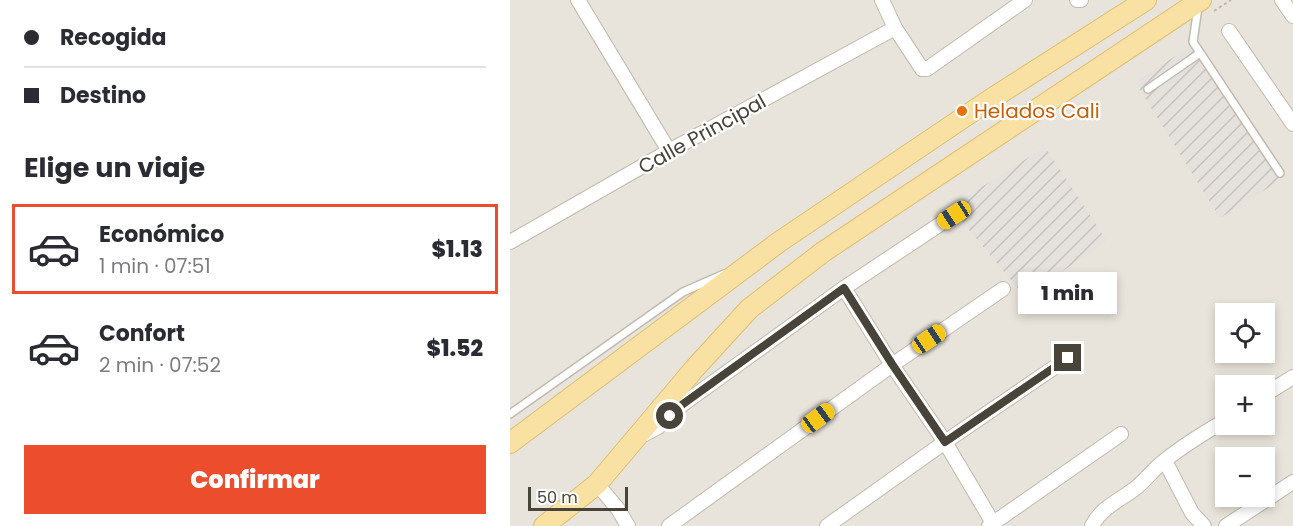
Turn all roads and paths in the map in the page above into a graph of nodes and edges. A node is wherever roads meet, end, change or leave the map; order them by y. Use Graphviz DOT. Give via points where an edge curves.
graph roads {
  1 [pos="578,0"];
  2 [pos="882,0"];
  3 [pos="1025,0"];
  4 [pos="1146,0"];
  5 [pos="1282,0"];
  6 [pos="1200,1"];
  7 [pos="1293,16"];
  8 [pos="895,28"];
  9 [pos="1229,31"];
  10 [pos="1200,54"];
  11 [pos="1149,89"];
  12 [pos="1293,124"];
  13 [pos="669,151"];
  14 [pos="1280,172"];
  15 [pos="954,215"];
  16 [pos="510,242"];
  17 [pos="756,259"];
  18 [pos="844,288"];
  19 [pos="1004,289"];
  20 [pos="1068,358"];
  21 [pos="892,364"];
  22 [pos="1293,377"];
  23 [pos="1275,388"];
  24 [pos="510,414"];
  25 [pos="1215,427"];
  26 [pos="642,433"];
  27 [pos="1121,435"];
  28 [pos="945,442"];
  29 [pos="510,443"];
  30 [pos="1165,461"];
  31 [pos="1293,482"];
  32 [pos="597,484"];
  33 [pos="991,525"];
  34 [pos="544,526"];
  35 [pos="628,526"];
  36 [pos="669,526"];
  37 [pos="827,526"];
  38 [pos="1092,526"];
  39 [pos="1204,526"];
  40 [pos="1226,526"];
  1 -- 13 [label="street"];
  2 -- 8 [label="street"];
  3 -- 8 [label="street" via="927,69 922,69"];
  4 -- 17 [label="main road"];
  5 -- 7 [label="street"];
  6 -- 10 [label="lane" via="1193,42"];
  6 -- 26 [label="main road" via="813,259 749,309"];
  8 -- 13 [label="street, Calle Principal"];
  9 -- 12 [label="street"];
  10 -- 11 [label="lane"];
  10 -- 14 [label="lane"];
  13 -- 16 [label="street, Calle Principal"];
  15 -- 18 [label="street"];
  17 -- 24 [label="lane" via="684,292"];
  17 -- 29 [label="main road"];
  18 -- 21 [label="street"];
  18 -- 26 [label="street" via="683,404 658,428"];
  19 -- 21 [label="street"];
  20 -- 28 [label="street"];
  21 -- 28 [label="street"];
  21 -- 36 [label="street"];
  22 -- 23 [label="street"];
  25 -- 30 [label="street"];
  26 -- 32 [label="main road"];
  27 -- 33 [label="street"];
  28 -- 33 [label="street"];
  28 -- 37 [label="street"];
  30 -- 38 [label="street" via="1105,508"];
  30 -- 39 [label="street" via="1192,513"];
  31 -- 40 [label="street"];
  32 -- 34 [label="main road"];
  32 -- 35 [label="street"];
}
